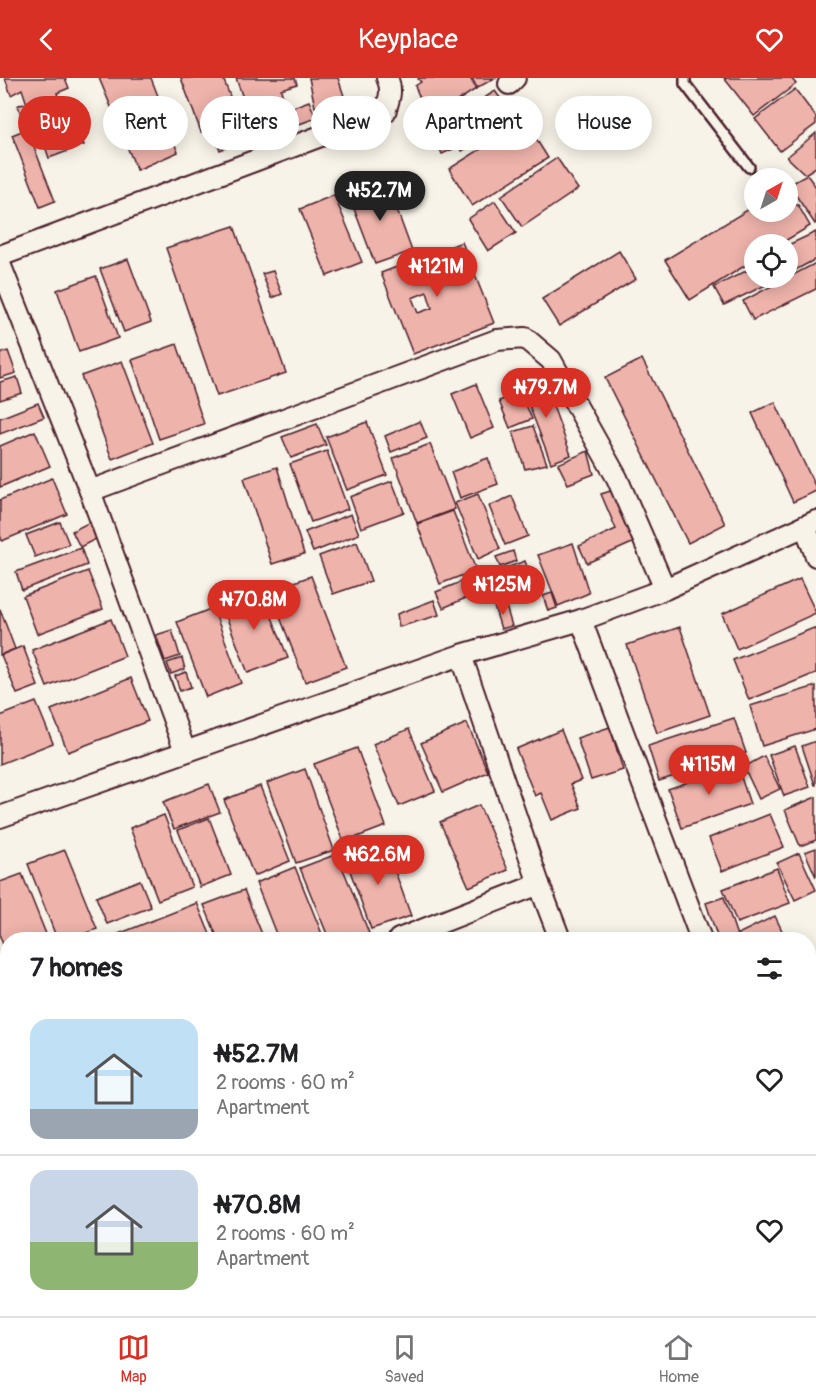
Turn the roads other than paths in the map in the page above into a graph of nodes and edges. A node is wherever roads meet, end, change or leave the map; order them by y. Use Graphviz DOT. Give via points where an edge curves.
graph roads {
  1 [pos="387,78"];
  2 [pos="685,78"];
  3 [pos="749,167"];
  4 [pos="0,256"];
  5 [pos="0,264"];
  6 [pos="90,491"];
  7 [pos="810,524"];
  8 [pos="816,556"];
  9 [pos="665,590"];
  10 [pos="581,620"];
  11 [pos="461,655"];
  12 [pos="185,751"];
  13 [pos="0,817"];
  14 [pos="538,884"];
  15 [pos="417,932"];
  16 [pos="557,932"];
  17 [pos="698,932"];
  1 -- 4 [label="street" via="390,95 385,112"];
  2 -- 3 [label="lane" via="685,84"];
  5 -- 6 [label="street"];
  6 -- 9 [label="street" via="497,340 525,338 551,360 612,468"];
  6 -- 12 [label="street"];
  7 -- 8 [label="street"];
  7 -- 9 [label="street"];
  9 -- 10 [label="street"];
  10 -- 11 [label="street"];
  10 -- 17 [label="street"];
  11 -- 12 [label="street"];
  11 -- 14 [label="street"];
  12 -- 13 [label="street"];
  14 -- 15 [label="street"];
  14 -- 16 [label="street"];
}
